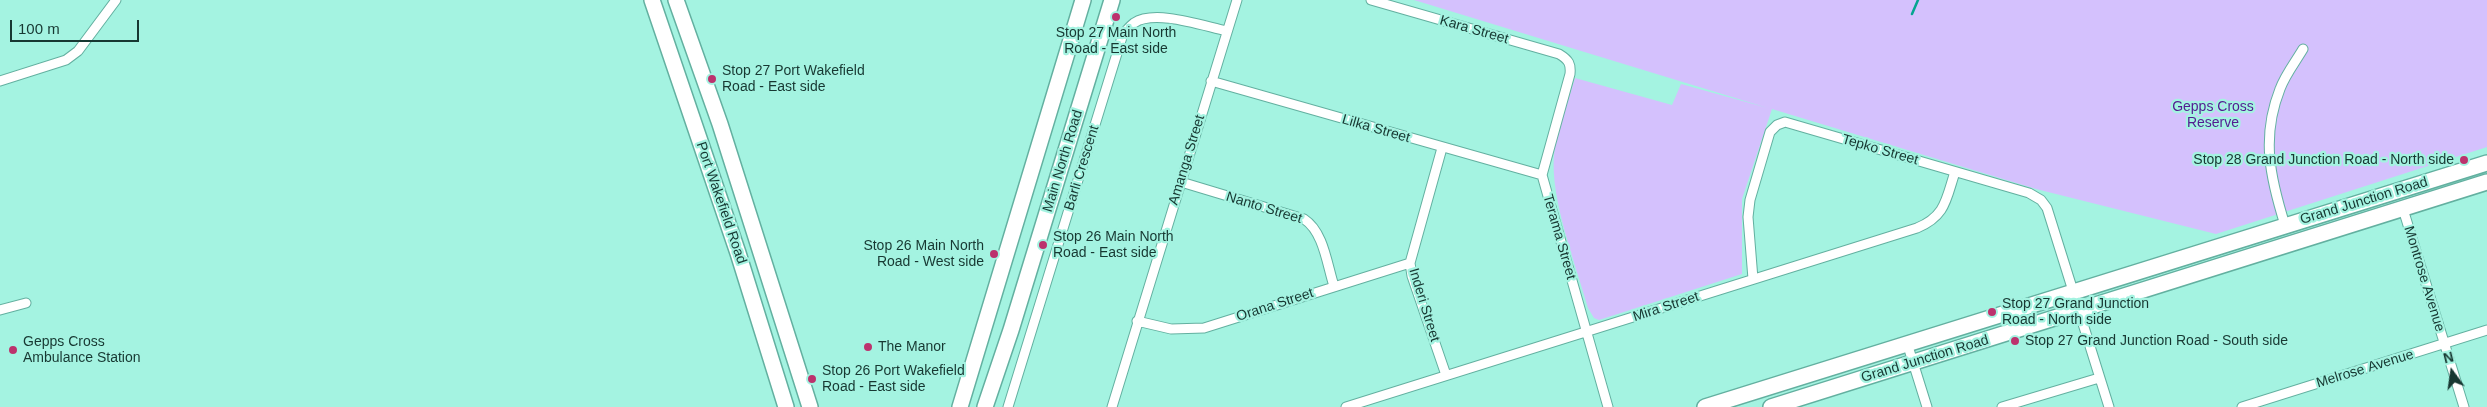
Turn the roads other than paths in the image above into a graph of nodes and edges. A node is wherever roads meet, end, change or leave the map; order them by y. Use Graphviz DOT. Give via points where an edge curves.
graph roads {
  1 [pos="116,0"];
  2 [pos="652,0"];
  3 [pos="676,0"];
  4 [pos="1083,0"];
  5 [pos="1112,0"];
  6 [pos="1236,0"];
  7 [pos="1371,0"];
  8 [pos="1227,31"];
  9 [pos="2304,49"];
  10 [pos="1571,67"];
  11 [pos="0,81"];
  12 [pos="1211,81"];
  13 [pos="720,124"];
  14 [pos="697,131"];
  15 [pos="1442,148"];
  16 [pos="2487,163"];
  17 [pos="1955,172"];
  18 [pos="2487,173"];
  19 [pos="1542,176"];
  20 [pos="2443,176"];
  21 [pos="1181,182"];
  22 [pos="2487,182"];
  23 [pos="2403,209"];
  24 [pos="2364,221"];
  25 [pos="2285,225"];
  26 [pos="1410,263"];
  27 [pos="1753,279"];
  28 [pos="1334,286"];
  29 [pos="2073,291"];
  30 [pos="26,303"];
  31 [pos="0,310"];
  32 [pos="2079,310"];
  33 [pos="1137,321"];
  34 [pos="2487,330"];
  35 [pos="1586,332"];
  36 [pos="1907,343"];
  37 [pos="2444,344"];
  38 [pos="1913,362"];
  39 [pos="1446,375"];
  40 [pos="2099,378"];
  41 [pos="786,407"];
  42 [pos="810,407"];
  43 [pos="960,407"];
  44 [pos="985,407"];
  45 [pos="1008,407"];
  46 [pos="1112,407"];
  47 [pos="1346,407"];
  48 [pos="1608,407"];
  49 [pos="1705,407"];
  50 [pos="1771,407"];
  51 [pos="1927,407"];
  52 [pos="2002,407"];
  53 [pos="2109,407"];
  54 [pos="2242,407"];
  55 [pos="2464,407"];
  1 -- 11 [label="street" via="78,52 66,60"];
  2 -- 14 [label="highway, Port Wakefield Road"];
  3 -- 13 [label="highway, Port Wakefield Road"];
  4 -- 43 [label="highway, Main North Road"];
  5 -- 44 [label="highway, Main North Road"];
  6 -- 8 [label="street, Amanga Street"];
  7 -- 10 [label="street, Kara Street" via="1559,54 1568,59"];
  8 -- 12 [label="street, Amanga Street"];
  8 -- 45 [label="street, Barli Crescent" via="1169,18 1152,18 1134,23 1123,34"];
  9 -- 25 [label="street" via="2280,88 2269,127 2269,162"];
  10 -- 19 [label="street, Terama Street"];
  12 -- 15 [label="street, Lilka Street"];
  12 -- 21 [label="street, Amanga Street"];
  13 -- 14 [label="highway"];
  13 -- 42 [label="highway, Port Wakefield Road"];
  14 -- 41 [label="highway, Port Wakefield Road"];
  15 -- 19 [label="street, Lilka Street"];
  15 -- 26 [label="street, Inderi Street"];
  16 -- 20 [label="highway, Grand Junction Road"];
  17 -- 27 [label="street, Mira Street" via="1942,211 1931,222"];
  17 -- 27 [label="street, Tepko Street" via="1785,122 1777,126 1770,132 1750,200 1749,242"];
  17 -- 29 [label="street, Tepko Street" via="2029,193 2041,200 2050,218"];
  18 -- 20 [label="highway, Grand Junction Road" via="2458,182"];
  19 -- 35 [label="street, Terama Street"];
  20 -- 25 [label="highway, Grand Junction Road"];
  21 -- 28 [label="street, Nanto Street" via="1312,224"];
  21 -- 33 [label="street, Amanga Street"];
  22 -- 23 [label="highway, Grand Junction Road"];
  23 -- 24 [label="highway, Grand Junction Road"];
  23 -- 37 [label="street, Montrose Avenue"];
  24 -- 25 [label="highway, Grand Junction Road" via="2355,218 2296,236 2288,234"];
  24 -- 32 [label="highway, Grand Junction Road"];
  25 -- 29 [label="highway, Grand Junction Road"];
  26 -- 28 [label="street, Orana Street"];
  26 -- 39 [label="street, Inderi Street"];
  27 -- 35 [label="street, Mira Street"];
  28 -- 33 [label="street, Orana Street" via="1204,328 1171,329"];
  29 -- 36 [label="highway, Grand Junction Road"];
  30 -- 31 [label="street"];
  32 -- 38 [label="highway, Grand Junction Road"];
  32 -- 40 [label="street"];
  33 -- 46 [label="street, Amanga Street"];
  34 -- 37 [label="street, Melrose Avenue"];
  35 -- 39 [label="street, Mira Street"];
  35 -- 48 [label="street, Terama Street"];
  36 -- 38 [label="street"];
  36 -- 49 [label="highway, Grand Junction Road"];
  37 -- 54 [label="street, Melrose Avenue"];
  37 -- 55 [label="street, Montrose Avenue"];
  38 -- 50 [label="highway, Grand Junction Road"];
  38 -- 51 [label="street"];
  39 -- 47 [label="street, Mira Street"];
  40 -- 52 [label="street"];
  40 -- 53 [label="street"];
}
